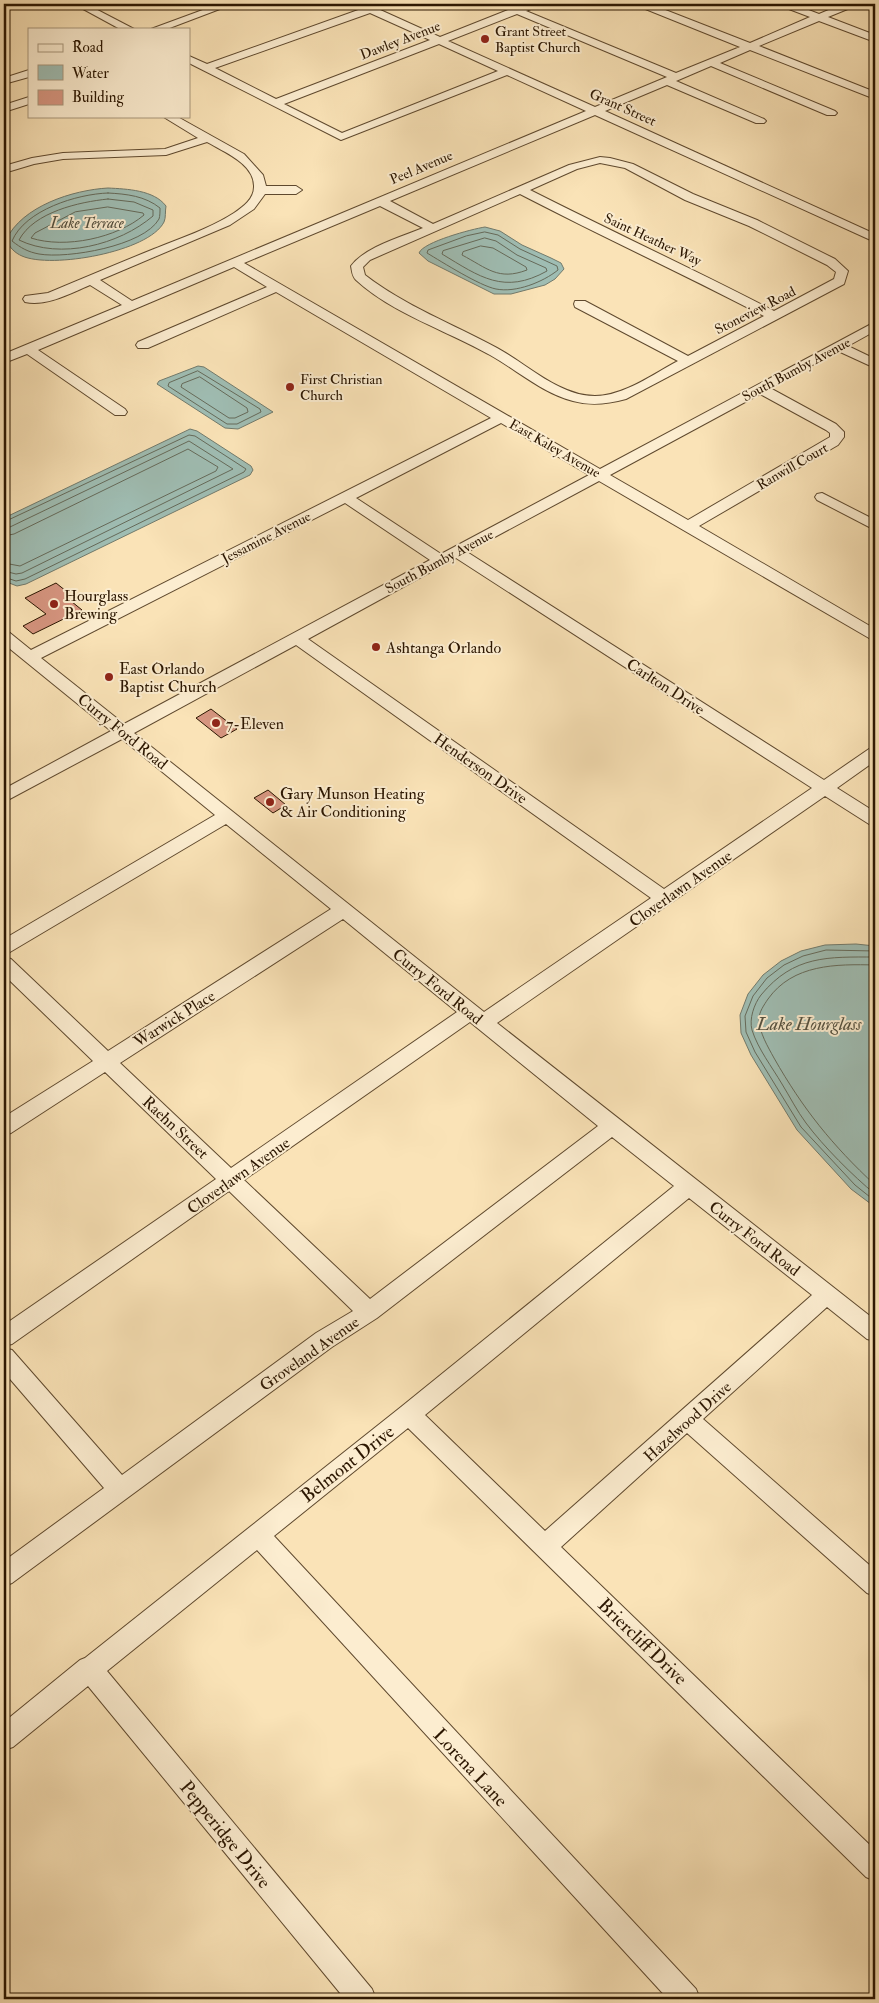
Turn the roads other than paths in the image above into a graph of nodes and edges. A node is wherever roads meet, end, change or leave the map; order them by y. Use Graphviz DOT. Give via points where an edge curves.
graph roads {
  1 [pos="79,4"];
  2 [pos="359,4"];
  3 [pos="501,4"];
  4 [pos="534,4"];
  5 [pos="642,4"];
  6 [pos="785,4"];
  7 [pos="851,4"];
  8 [pos="222,5"];
  9 [pos="370,9"];
  10 [pos="517,10"];
  11 [pos="819,17"];
  12 [pos="127,28"];
  13 [pos="159,28"];
  14 [pos="875,39"];
  15 [pos="440,41"];
  16 [pos="748,46"];
  17 [pos="190,60"];
  18 [pos="710,62"];
  19 [pos="206,68"];
  20 [pos="508,71"];
  21 [pos="28,72"];
  22 [pos="672,79"];
  23 [pos="4,81"];
  24 [pos="875,96"];
  25 [pos="28,100"];
  26 [pos="276,103"];
  27 [pos="4,109"];
  28 [pos="594,111"];
  29 [pos="831,113"];
  30 [pos="171,118"];
  31 [pos="760,121"];
  32 [pos="209,138"];
  33 [pos="4,170"];
  34 [pos="260,190"];
  35 [pos="296,190"];
  36 [pos="520,190"];
  37 [pos="380,201"];
  38 [pos="432,228"];
  39 [pos="875,238"];
  40 [pos="234,262"];
  41 [pos="104,274"];
  42 [pos="91,280"];
  43 [pos="277,286"];
  44 [pos="29,299"];
  45 [pos="143,299"];
  46 [pos="580,304"];
  47 [pos="130,305"];
  48 [pos="774,316"];
  49 [pos="875,326"];
  50 [pos="143,346"];
  51 [pos="838,346"];
  52 [pos="28,349"];
  53 [pos="4,360"];
  54 [pos="688,361"];
  55 [pos="875,364"];
  56 [pos="760,388"];
  57 [pos="120,412"];
  58 [pos="503,418"];
  59 [pos="600,474"];
  60 [pos="344,497"];
  61 [pos="822,497"];
  62 [pos="874,524"];
  63 [pos="689,526"];
  64 [pos="456,552"];
  65 [pos="441,560"];
  66 [pos="875,635"];
  67 [pos="4,636"];
  68 [pos="296,638"];
  69 [pos="17,652"];
  70 [pos="123,731"];
  71 [pos="875,753"];
  72 [pos="826,788"];
  73 [pos="4,796"];
  74 [pos="227,816"];
  75 [pos="875,820"];
  76 [pos="665,899"];
  77 [pos="344,910"];
  78 [pos="4,947"];
  79 [pos="4,964"];
  80 [pos="477,1017"];
  81 [pos="105,1062"];
  82 [pos="612,1126"];
  83 [pos="4,1127"];
  84 [pos="231,1180"];
  85 [pos="689,1186"];
  86 [pos="827,1294"];
  87 [pos="369,1312"];
  88 [pos="875,1332"];
  89 [pos="4,1337"];
  90 [pos="4,1358"];
  91 [pos="409,1414"];
  92 [pos="688,1420"];
  93 [pos="120,1489"];
  94 [pos="257,1534"];
  95 [pos="545,1546"];
  96 [pos="4,1575"];
  97 [pos="875,1585"];
  98 [pos="89,1668"];
  99 [pos="4,1738"];
  100 [pos="875,1868"];
  101 [pos="362,1999"];
  102 [pos="686,1999"];
  1 -- 12 [label="street"];
  2 -- 9 [label="street, Grant Street"];
  3 -- 10 [label="street"];
  4 -- 10 [label="street, Dawley Avenue"];
  5 -- 16 [label="street"];
  6 -- 11 [label="street"];
  7 -- 11 [label="street, Peel Avenue"];
  8 -- 13 [label="street"];
  9 -- 15 [label="street, Grant Street"];
  9 -- 19 [label="street"];
  10 -- 15 [label="street, Dawley Avenue"];
  10 -- 22 [label="street"];
  11 -- 14 [label="street"];
  11 -- 16 [label="street, Peel Avenue"];
  15 -- 20 [label="street, Grant Street"];
  15 -- 26 [label="street, Dawley Avenue"];
  16 -- 18 [label="street, Peel Avenue"];
  16 -- 24 [label="street"];
  17 -- 19 [label="street"];
  18 -- 22 [label="street, Peel Avenue"];
  18 -- 29 [label="street"];
  19 -- 26 [label="street"];
  20 -- 26 [label="street" via="341,137"];
  20 -- 28 [label="street, Grant Street"];
  21 -- 23 [label="street"];
  22 -- 28 [label="street, Peel Avenue"];
  22 -- 31 [label="street"];
  25 -- 27 [label="street"];
  28 -- 37 [label="street, Peel Avenue"];
  28 -- 39 [label="street, Grant Street"];
  30 -- 32 [label="street"];
  32 -- 33 [label="street" via="166,152 61,150"];
  32 -- 34 [label="street" via="250,164 260,181"];
  34 -- 35 [label="street"];
  34 -- 41 [label="street" via="248,208 218,226"];
  36 -- 38 [label="street, Stoneview Road"];
  36 -- 48 [label="street, Saint Heather Way"];
  36 -- 48 [label="street, Stoneview Road" via="582,163 600,160 620,163 689,197 753,223 831,262 842,271 840,282 835,286"];
  37 -- 38 [label="street"];
  37 -- 40 [label="street, Peel Avenue"];
  38 -- 54 [label="street, Stoneview Road" via="366,257 357,266 359,276 423,317 492,350 574,397 602,400 622,396"];
  40 -- 43 [label="street, East Kaley Avenue"];
  40 -- 45 [label="street, Peel Avenue"];
  41 -- 42 [label="street"];
  41 -- 45 [label="street"];
  42 -- 44 [label="street" via="51,296"];
  42 -- 47 [label="street"];
  43 -- 50 [label="street"];
  43 -- 58 [label="street, East Kaley Avenue"];
  45 -- 47 [label="street, Peel Avenue"];
  46 -- 54 [label="street"];
  47 -- 52 [label="street, Peel Avenue"];
  48 -- 54 [label="street, Stoneview Road"];
  49 -- 51 [label="street, South Bumby Avenue"];
  51 -- 55 [label="street"];
  51 -- 56 [label="street, South Bumby Avenue"];
  52 -- 53 [label="street, Peel Avenue"];
  52 -- 57 [label="street"];
  56 -- 59 [label="street, South Bumby Avenue"];
  56 -- 63 [label="street, Ranwill Court" via="831,427 837,432 837,437"];
  58 -- 59 [label="street, East Kaley Avenue"];
  58 -- 60 [label="street, Jessamine Avenue"];
  59 -- 63 [label="street, East Kaley Avenue"];
  59 -- 64 [label="street, South Bumby Avenue"];
  60 -- 65 [label="street"];
  60 -- 69 [label="street, Jessamine Avenue"];
  61 -- 62 [label="street"];
  63 -- 66 [label="street, East Kaley Avenue"];
  64 -- 65 [label="street, South Bumby Avenue"];
  64 -- 72 [label="street, Carlton Drive"];
  65 -- 68 [label="street, South Bumby Avenue"];
  67 -- 69 [label="street, Curry Ford Road"];
  68 -- 70 [label="street, South Bumby Avenue"];
  68 -- 76 [label="street, Henderson Drive"];
  69 -- 70 [label="street, Curry Ford Road"];
  70 -- 73 [label="street, South Bumby Avenue"];
  70 -- 74 [label="street, Curry Ford Road"];
  71 -- 72 [label="street, Cloverlawn Avenue"];
  72 -- 75 [label="street, Carlton Drive"];
  72 -- 76 [label="street, Cloverlawn Avenue"];
  74 -- 77 [label="street, Curry Ford Road"];
  74 -- 78 [label="street"];
  76 -- 80 [label="street, Cloverlawn Avenue"];
  77 -- 80 [label="street, Curry Ford Road"];
  77 -- 81 [label="street, Warwick Place"];
  79 -- 81 [label="street, Raehn Street"];
  80 -- 82 [label="street, Curry Ford Road"];
  80 -- 84 [label="street, Cloverlawn Avenue"];
  81 -- 83 [label="street, Warwick Place"];
  81 -- 84 [label="street, Raehn Street"];
  82 -- 85 [label="street, Curry Ford Road"];
  82 -- 87 [label="street, Groveland Avenue"];
  84 -- 87 [label="street, Raehn Street"];
  84 -- 89 [label="street, Cloverlawn Avenue"];
  85 -- 86 [label="street, Curry Ford Road"];
  85 -- 91 [label="street, Belmont Drive"];
  86 -- 88 [label="street, Curry Ford Road"];
  86 -- 92 [label="street, Hazelwood Drive"];
  87 -- 93 [label="street, Groveland Avenue" via="324,1340"];
  90 -- 93 [label="street"];
  91 -- 94 [label="street, Belmont Drive"];
  91 -- 95 [label="street, Briercliff Drive"];
  92 -- 95 [label="street, Hazelwood Drive"];
  92 -- 97 [label="street"];
  93 -- 96 [label="street, Groveland Avenue"];
  94 -- 98 [label="street, Belmont Drive"];
  94 -- 102 [label="street, Lorena Lane"];
  95 -- 100 [label="street, Briercliff Drive"];
  98 -- 99 [label="street, Belmont Drive"];
  98 -- 101 [label="street, Pepperidge Drive"];
}
